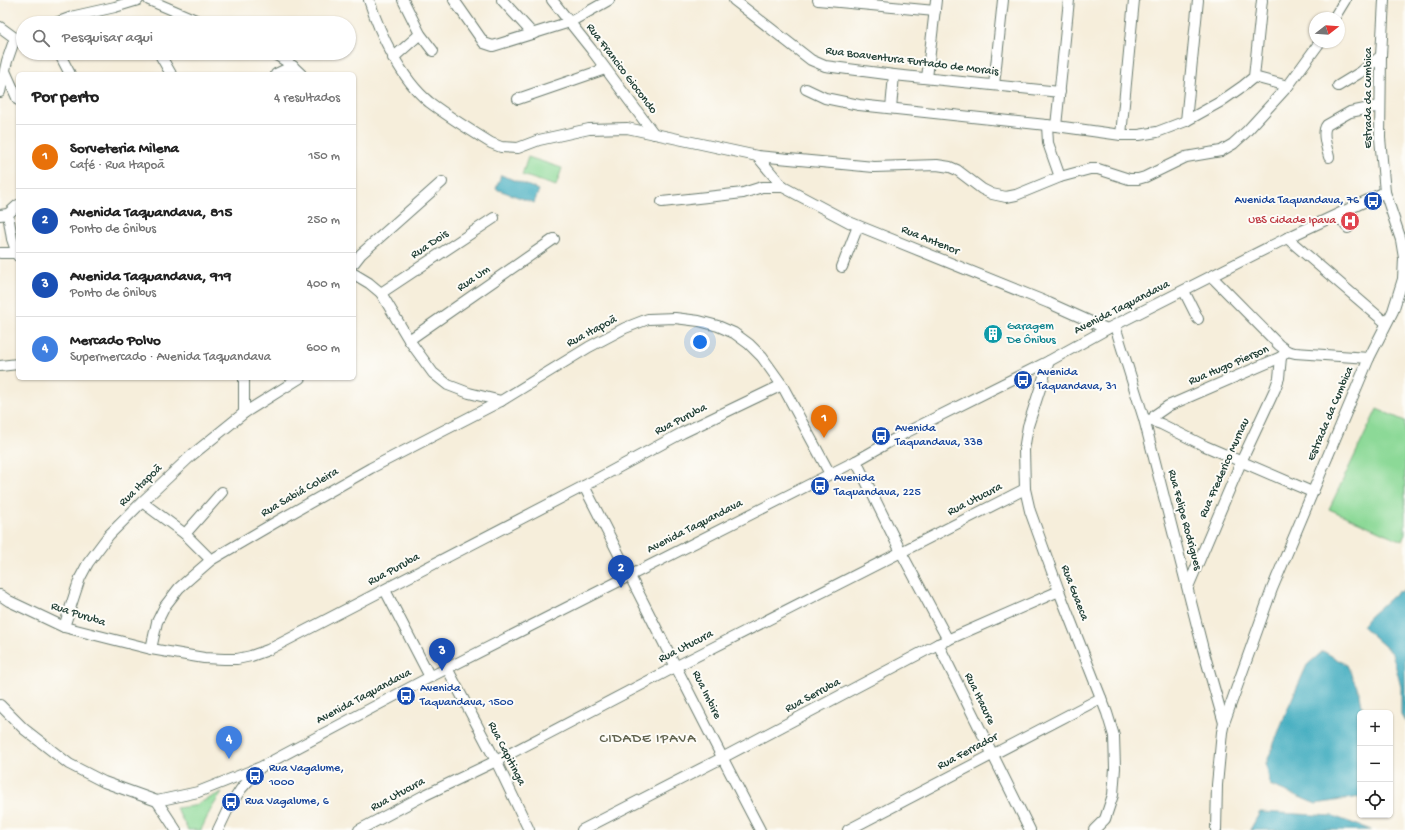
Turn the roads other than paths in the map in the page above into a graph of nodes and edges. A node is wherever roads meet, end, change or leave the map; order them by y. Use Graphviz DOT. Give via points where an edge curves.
graph roads {
  1 [pos="138,0"];
  2 [pos="149,0"];
  3 [pos="369,0"];
  4 [pos="403,0"];
  5 [pos="454,0"];
  6 [pos="502,0"];
  7 [pos="552,0"];
  8 [pos="609,0"];
  9 [pos="734,0"];
  10 [pos="818,0"];
  11 [pos="936,0"];
  12 [pos="1004,0"];
  13 [pos="1069,0"];
  14 [pos="1134,0"];
  15 [pos="1198,0"];
  16 [pos="1262,0"];
  17 [pos="1345,0"];
  18 [pos="1384,0"];
  19 [pos="935,11"];
  20 [pos="1338,12"];
  21 [pos="75,16"];
  22 [pos="187,16"];
  23 [pos="570,22"];
  24 [pos="0,27"];
  25 [pos="420,34"];
  26 [pos="532,34"];
  27 [pos="16,35"];
  28 [pos="16,44"];
  29 [pos="1316,48"];
  30 [pos="433,51"];
  31 [pos="1381,56"];
  32 [pos="393,58"];
  33 [pos="63,60"];
  34 [pos="163,60"];
  35 [pos="285,60"];
  36 [pos="293,66"];
  37 [pos="605,69"];
  38 [pos="5,71"];
  39 [pos="69,72"];
  40 [pos="171,72"];
  41 [pos="280,72"];
  42 [pos="299,72"];
  43 [pos="894,75"];
  44 [pos="1254,77"];
  45 [pos="927,78"];
  46 [pos="994,85"];
  47 [pos="1288,86"];
  48 [pos="1338,86"];
  49 [pos="806,89"];
  50 [pos="0,92"];
  51 [pos="1060,92"];
  52 [pos="16,96"];
  53 [pos="518,99"];
  54 [pos="1380,106"];
  55 [pos="891,108"];
  56 [pos="1186,121"];
  57 [pos="1052,125"];
  58 [pos="654,134"];
  59 [pos="1121,135"];
  60 [pos="757,156"];
  61 [pos="1329,157"];
  62 [pos="1060,177"];
  63 [pos="442,182"];
  64 [pos="784,186"];
  65 [pos="1385,192"];
  66 [pos="662,202"];
  67 [pos="16,206"];
  68 [pos="4,214"];
  69 [pos="1337,215"];
  70 [pos="494,218"];
  71 [pos="858,226"];
  72 [pos="1348,228"];
  73 [pos="1287,238"];
  74 [pos="554,239"];
  75 [pos="16,248"];
  76 [pos="0,253"];
  77 [pos="16,254"];
  78 [pos="356,261"];
  79 [pos="842,267"];
  80 [pos="356,275"];
  81 [pos="1212,277"];
  82 [pos="1184,291"];
  83 [pos="381,293"];
  84 [pos="1198,319"];
  85 [pos="1386,323"];
  86 [pos="1111,327"];
  87 [pos="408,340"];
  88 [pos="1284,354"];
  89 [pos="1369,358"];
  90 [pos="1049,361"];
  91 [pos="16,364"];
  92 [pos="0,366"];
  93 [pos="244,380"];
  94 [pos="297,380"];
  95 [pos="782,385"];
  96 [pos="501,401"];
  97 [pos="244,413"];
  98 [pos="1148,420"];
  99 [pos="856,461"];
  100 [pos="1241,462"];
  101 [pos="830,474"];
  102 [pos="584,486"];
  103 [pos="1025,489"];
  104 [pos="222,492"];
  105 [pos="1312,492"];
  106 [pos="142,502"];
  107 [pos="185,534"];
  108 [pos="901,552"];
  109 [pos="211,560"];
  110 [pos="630,574"];
  111 [pos="1188,587"];
  112 [pos="385,590"];
  113 [pos="1059,591"];
  114 [pos="0,595"];
  115 [pos="64,627"];
  116 [pos="948,640"];
  117 [pos="938,644"];
  118 [pos="151,649"];
  119 [pos="677,666"];
  120 [pos="447,668"];
  121 [pos="430,677"];
  122 [pos="1101,698"];
  123 [pos="0,705"];
  124 [pos="1224,723"];
  125 [pos="992,754"];
  126 [pos="722,758"];
  127 [pos="496,761"];
  128 [pos="261,767"];
  129 [pos="157,801"];
  130 [pos="176,830"];
  131 [pos="218,830"];
  132 [pos="359,830"];
  133 [pos="529,830"];
  134 [pos="582,830"];
  135 [pos="760,830"];
  136 [pos="848,830"];
  137 [pos="1030,830"];
  138 [pos="1094,830"];
  139 [pos="1216,830"];
  1 -- 21 [label="street"];
  2 -- 22 [label="street"];
  3 -- 32 [label="street"];
  4 -- 25 [label="street"];
  5 -- 26 [label="street" via="488,45 493,46"];
  6 -- 26 [label="street"];
  7 -- 23 [label="street, Rua Francico Giocondo"];
  8 -- 23 [label="street"];
  9 -- 43 [label="street, Rua Boaventura Furtado de Morais" via="817,64"];
  10 -- 19 [label="street"];
  11 -- 19 [label="street"];
  12 -- 46 [label="street"];
  13 -- 51 [label="street"];
  14 -- 59 [label="street"];
  15 -- 56 [label="street"];
  16 -- 44 [label="street"];
  17 -- 20 [label="street"];
  18 -- 31 [label="street, Estrada da Cumbica"];
  19 -- 45 [label="street"];
  23 -- 26 [label="street"];
  23 -- 37 [label="street, Rua Francico Giocondo"];
  24 -- 27 [label="street"];
  25 -- 30 [label="street"];
  25 -- 32 [label="street"];
  28 -- 38 [label="street"];
  29 -- 47 [label="street"];
  31 -- 48 [label="street"];
  31 -- 54 [label="street, Estrada da Cumbica"];
  32 -- 58 [label="street" via="410,82 429,101 491,143 501,147 518,148 539,140 589,129 627,128"];
  33 -- 39 [label="street"];
  34 -- 40 [label="street"];
  35 -- 36 [label="street"];
  36 -- 41 [label="street"];
  36 -- 42 [label="street"];
  37 -- 53 [label="street"];
  37 -- 58 [label="street, Rua Francico Giocondo"];
  38 -- 50 [label="street"];
  38 -- 52 [label="street"];
  43 -- 45 [label="street, Rua Boaventura Furtado de Morais"];
  43 -- 55 [label="street"];
  44 -- 47 [label="street"];
  44 -- 56 [label="street" via="1226,98"];
  45 -- 46 [label="street, Rua Boaventura Furtado de Morais"];
  46 -- 51 [label="street, Rua Boaventura Furtado de Morais"];
  47 -- 62 [label="street" via="1246,132 1221,151 1186,157 1138,179 1098,169"];
  49 -- 55 [label="street" via="825,98"];
  51 -- 57 [label="street"];
  54 -- 61 [label="street" via="1350,112 1328,125 1324,133"];
  54 -- 65 [label="street, Estrada da Cumbica"];
  55 -- 57 [label="street"];
  56 -- 59 [label="street" via="1139,136"];
  57 -- 59 [label="street"];
  57 -- 62 [label="street" via="1048,143"];
  58 -- 60 [label="street"];
  60 -- 62 [label="street" via="874,167 950,167 982,189 1006,196 1016,195"];
  60 -- 64 [label="street, Rua Antenor"];
  63 -- 78 [label="street"];
  64 -- 66 [label="street"];
  64 -- 71 [label="street, Rua Antenor"];
  65 -- 69 [label="street, Avenida Taquandava"];
  65 -- 85 [label="street, Estrada da Cumbica" via="1401,240 1404,258 1403,279 1393,311"];
  67 -- 68 [label="street"];
  68 -- 75 [label="street"];
  69 -- 72 [label="street"];
  69 -- 73 [label="street, Avenida Taquandava"];
  70 -- 83 [label="street, Rua Dois"];
  71 -- 79 [label="street"];
  71 -- 86 [label="street, Rua Antenor"];
  73 -- 81 [label="street, Avenida Taquandava"];
  73 -- 85 [label="street"];
  74 -- 87 [label="street, Rua Um"];
  76 -- 77 [label="street"];
  80 -- 83 [label="street"];
  81 -- 82 [label="street, Avenida Taquandava"];
  81 -- 88 [label="street" via="1279,345"];
  82 -- 84 [label="street"];
  82 -- 86 [label="street, Avenida Taquandava"];
  83 -- 87 [label="street"];
  85 -- 89 [label="street, Estrada da Cumbica"];
  86 -- 90 [label="street, Avenida Taquandava"];
  86 -- 98 [label="street, Rua Felipe Rodrigues"];
  87 -- 96 [label="street" via="433,373 448,385"];
  88 -- 89 [label="street, Rua Hugo Pierson"];
  88 -- 98 [label="street, Rua Hugo Pierson" via="1168,406"];
  88 -- 100 [label="street, Rua Frederico Murnau" via="1279,378"];
  89 -- 105 [label="street, Estrada da Cumbica"];
  90 -- 99 [label="street, Avenida Taquandava" via="907,432"];
  90 -- 103 [label="street, Rua Guaeca" via="1028,426 1024,450"];
  91 -- 92 [label="street"];
  93 -- 97 [label="street"];
  94 -- 97 [label="street, Rua Itapoã"];
  95 -- 96 [label="street, Rua Itapoã" via="762,357 734,333 699,321 675,318 648,319 589,347"];
  95 -- 101 [label="street, Rua Itapoã"];
  95 -- 102 [label="street, Rua Puruba" via="682,433"];
  96 -- 109 [label="street, Rua Sabiá Coleira" via="371,468"];
  97 -- 106 [label="street, Rua Itapoã" via="192,455"];
  98 -- 100 [label="street"];
  98 -- 111 [label="street, Rua Felipe Rodrigues"];
  99 -- 101 [label="street, Avenida Taquandava"];
  99 -- 108 [label="street"];
  100 -- 105 [label="street"];
  100 -- 111 [label="street, Rua Frederico Murnau"];
  101 -- 110 [label="street, Avenida Taquandava"];
  102 -- 110 [label="street, Rua Imbire"];
  102 -- 112 [label="street, Rua Puruba"];
  103 -- 108 [label="street, Rua Utucura"];
  103 -- 113 [label="street, Rua Guaeca" via="1030,512"];
  104 -- 107 [label="street"];
  105 -- 124 [label="street, Estrada da Cumbica" via="1272,590"];
  106 -- 107 [label="street"];
  106 -- 115 [label="street, Rua Itapoã" via="109,536 88,563 80,578"];
  107 -- 109 [label="street"];
  108 -- 116 [label="street"];
  108 -- 119 [label="street, Rua Utucura"];
  109 -- 118 [label="street, Rua Sabiá Coleira" via="179,588 165,606 157,622"];
  110 -- 119 [label="street, Rua Imbire"];
  110 -- 120 [label="street, Avenida Taquandava"];
  111 -- 124 [label="street, Rua Felipe Rodrigues"];
  112 -- 118 [label="street, Rua Puruba" via="252,656 237,659 204,658"];
  112 -- 121 [label="street"];
  113 -- 116 [label="street, Rua Serruba"];
  113 -- 122 [label="street, Rua Guaeca"];
  114 -- 115 [label="street, Rua Puruba"];
  115 -- 118 [label="street, Rua Puruba"];
  116 -- 117 [label="street, Rua Serruba"];
  117 -- 125 [label="street, Rua Itacure"];
  117 -- 126 [label="street, Rua Serruba"];
  119 -- 126 [label="street, Rua Imbire"];
  119 -- 127 [label="street, Rua Utucura"];
  120 -- 121 [label="street, Avenida Taquandava"];
  120 -- 127 [label="street, Rua Capitinga"];
  121 -- 128 [label="street, Avenida Taquandava"];
  122 -- 125 [label="street, Rua Ferrador"];
  122 -- 138 [label="street, Rua Guaeca" via="1114,736 1115,768 1113,795 1105,819"];
  123 -- 129 [label="street" via="24,729 69,764 104,782"];
  124 -- 139 [label="street, Estrada da Cumbica" via="1217,786"];
  125 -- 136 [label="street, Rua Ferrador"];
  125 -- 137 [label="street, Rua Itacure"];
  126 -- 134 [label="street, Rua Serruba"];
  126 -- 135 [label="street, Rua Imbire"];
  127 -- 132 [label="street, Rua Utucura"];
  127 -- 133 [label="street, Rua Capitinga"];
  128 -- 129 [label="street, Avenida Taquandava" via="198,792"];
  128 -- 131 [label="street" via="228,809"];
  129 -- 130 [label="street"];
}
